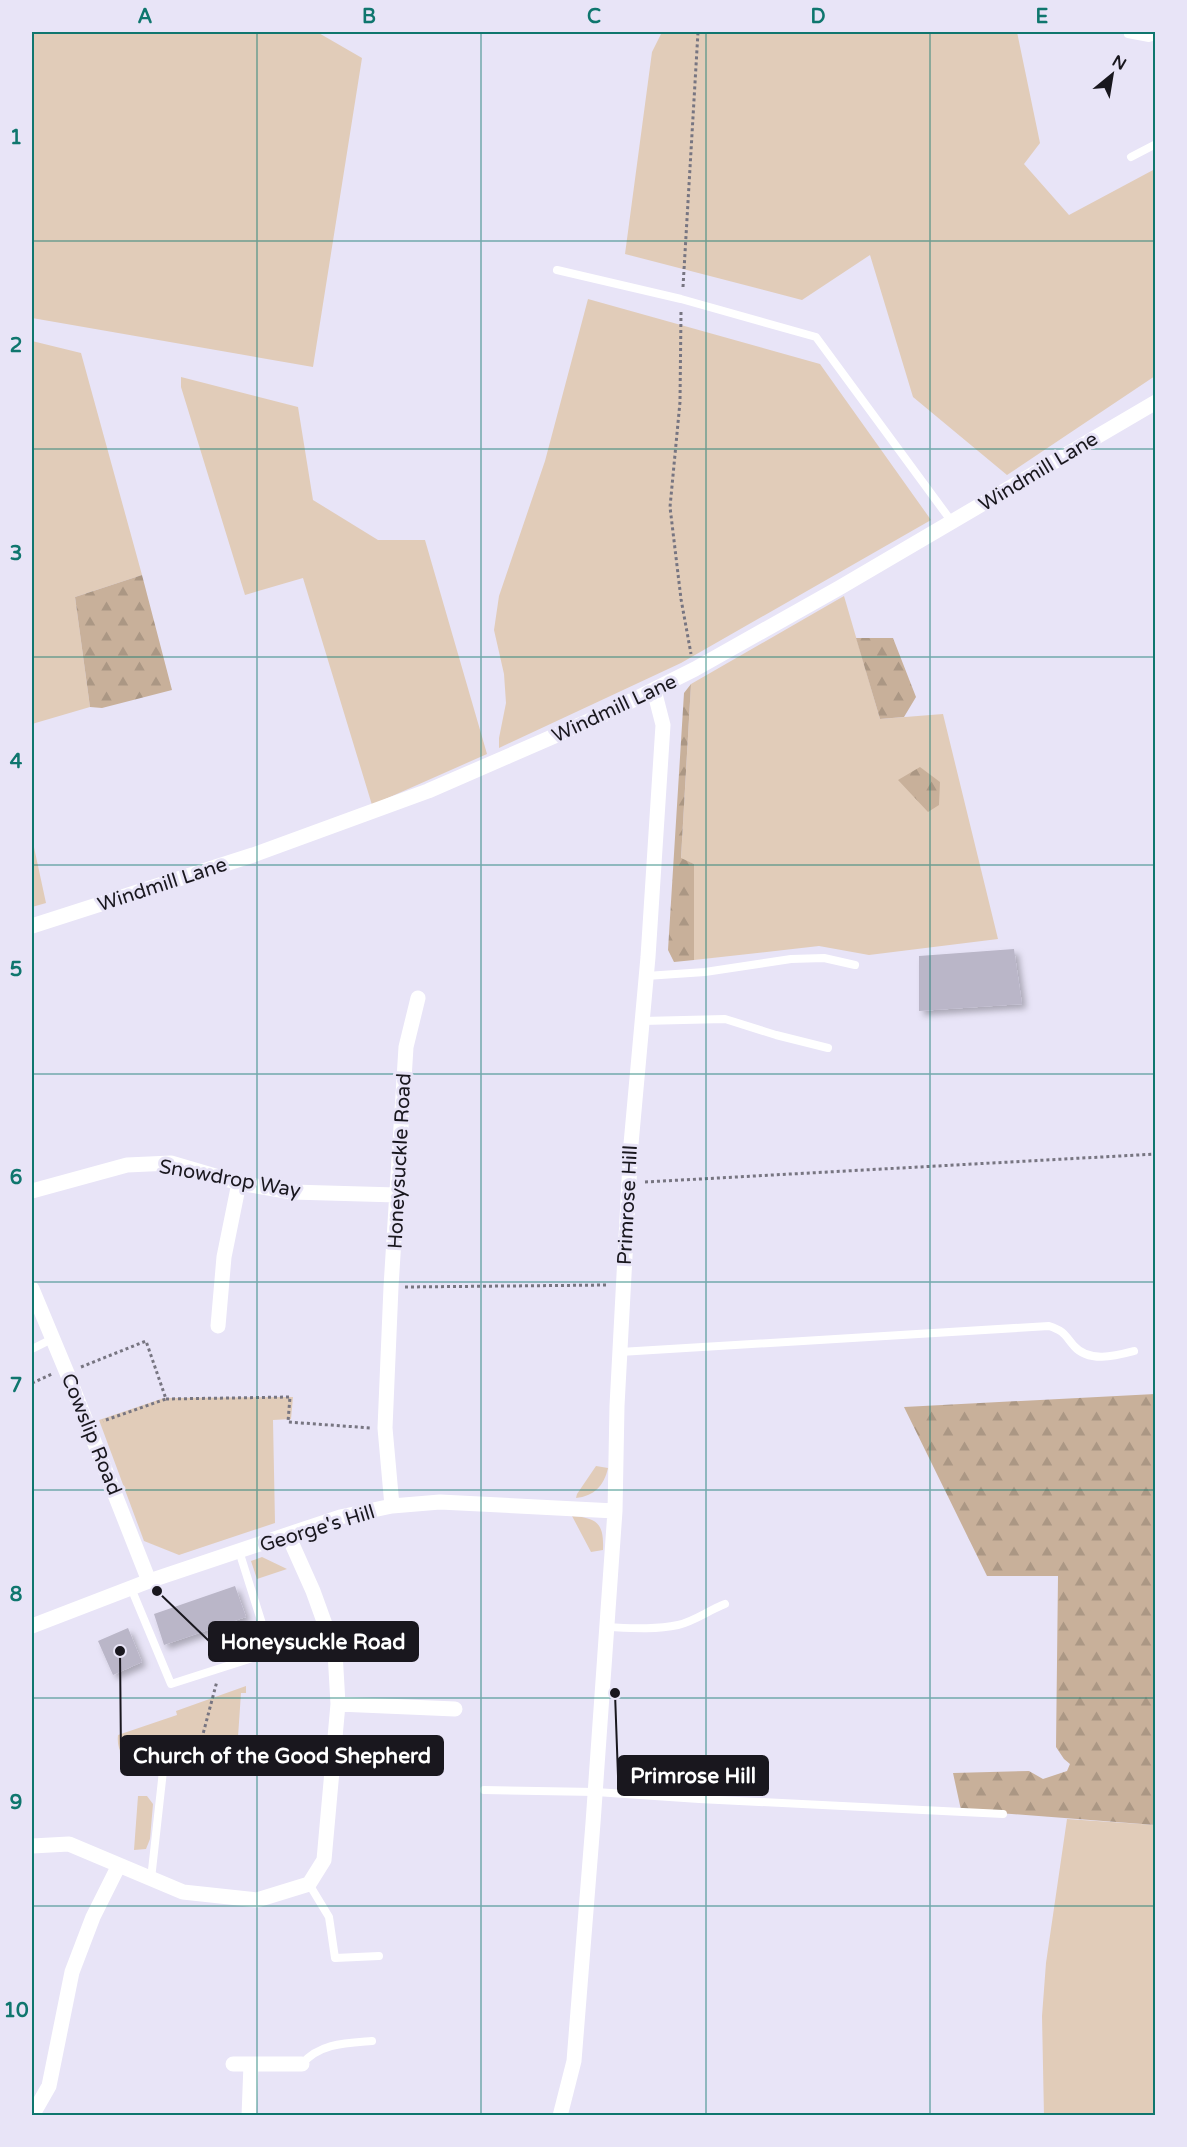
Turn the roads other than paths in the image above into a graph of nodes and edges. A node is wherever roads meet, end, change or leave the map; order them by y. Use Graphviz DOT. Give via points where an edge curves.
graph roads {
  1 [pos="1128,34"];
  2 [pos="1155,36"];
  3 [pos="1155,144"];
  4 [pos="1131,157"];
  5 [pos="557,270"];
  6 [pos="1155,402"];
  7 [pos="952,522"];
  8 [pos="654,690"];
  9 [pos="32,926"];
  10 [pos="855,965"];
  11 [pos="646,976"];
  12 [pos="418,998"];
  13 [pos="642,1021"];
  14 [pos="828,1047"];
  15 [pos="239,1183"];
  16 [pos="32,1191"];
  17 [pos="397,1195"];
  18 [pos="32,1288"];
  19 [pos="218,1326"];
  20 [pos="54,1338"];
  21 [pos="32,1348"];
  22 [pos="1134,1351"];
  23 [pos="620,1352"];
  24 [pos="392,1506"];
  25 [pos="615,1511"];
  26 [pos="288,1535"];
  27 [pos="239,1551"];
  28 [pos="149,1581"];
  29 [pos="131,1588"];
  30 [pos="725,1604"];
  31 [pos="32,1626"];
  32 [pos="607,1627"];
  33 [pos="338,1704"];
  34 [pos="454,1709"];
  35 [pos="163,1771"];
  36 [pos="484,1790"];
  37 [pos="596,1792"];
  38 [pos="1003,1814"];
  39 [pos="32,1846"];
  40 [pos="119,1865"];
  41 [pos="151,1879"];
  42 [pos="309,1884"];
  43 [pos="379,1956"];
  44 [pos="372,2041"];
  45 [pos="233,2064"];
  46 [pos="251,2064"];
  47 [pos="302,2064"];
  48 [pos="33,2114"];
  49 [pos="249,2115"];
  50 [pos="560,2115"];
  1 -- 2 [label="lane"];
  3 -- 4 [label="lane"];
  5 -- 7 [label="lane" via="816,337"];
  6 -- 7 [label="street, Windmill Lane"];
  7 -- 8 [label="street, Windmill Lane"];
  8 -- 9 [label="street, Windmill Lane" via="428,791 253,855"];
  8 -- 11 [label="street, Primrose Hill" via="663,725"];
  10 -- 11 [label="lane" via="824,958 791,959"];
  11 -- 13 [label="street, Primrose Hill"];
  12 -- 17 [label="street, Honeysuckle Road" via="406,1047"];
  13 -- 14 [label="lane" via="725,1019"];
  13 -- 23 [label="street, Primrose Hill"];
  15 -- 16 [label="street, Snowdrop Way" via="171,1164 127,1165"];
  15 -- 17 [label="street, Snowdrop Way" via="292,1192"];
  15 -- 19 [label="street" via="224,1257"];
  17 -- 24 [label="street, Honeysuckle Road" via="385,1428"];
  18 -- 20 [label="street, Cowslip Road"];
  20 -- 21 [label="lane"];
  20 -- 28 [label="street, Cowslip Road" via="60,1373 89,1426"];
  22 -- 23 [label="lane" via="1105,1357 1081,1353 1062,1330 1049,1326"];
  23 -- 25 [label="street, Primrose Hill"];
  24 -- 25 [label="street, George's Hill" via="440,1502"];
  24 -- 26 [label="street, George's Hill" via="340,1517"];
  25 -- 32 [label="street, Primrose Hill"];
  26 -- 27 [label="street, George's Hill"];
  26 -- 33 [label="street" via="335,1652"];
  27 -- 28 [label="street, George's Hill"];
  27 -- 29 [label="lane" via="271,1652 171,1684"];
  28 -- 29 [label="street, George's Hill"];
  29 -- 31 [label="street, George's Hill"];
  30 -- 32 [label="lane" via="678,1625"];
  32 -- 37 [label="street, Primrose Hill"];
  33 -- 34 [label="street"];
  33 -- 42 [label="street" via="324,1860"];
  35 -- 41 [label="lane"];
  36 -- 37 [label="lane"];
  37 -- 38 [label="lane"];
  37 -- 50 [label="street, Primrose Hill" via="574,2061"];
  39 -- 40 [label="street" via="69,1844"];
  40 -- 41 [label="street"];
  40 -- 48 [label="street" via="72,1972 49,2086"];
  41 -- 42 [label="street" via="183,1892 257,1900"];
  42 -- 43 [label="lane" via="329,1917 335,1958"];
  44 -- 47 [label="lane" via="331,2046"];
  45 -- 46 [label="street"];
  46 -- 47 [label="street"];
  46 -- 49 [label="street"];
}
